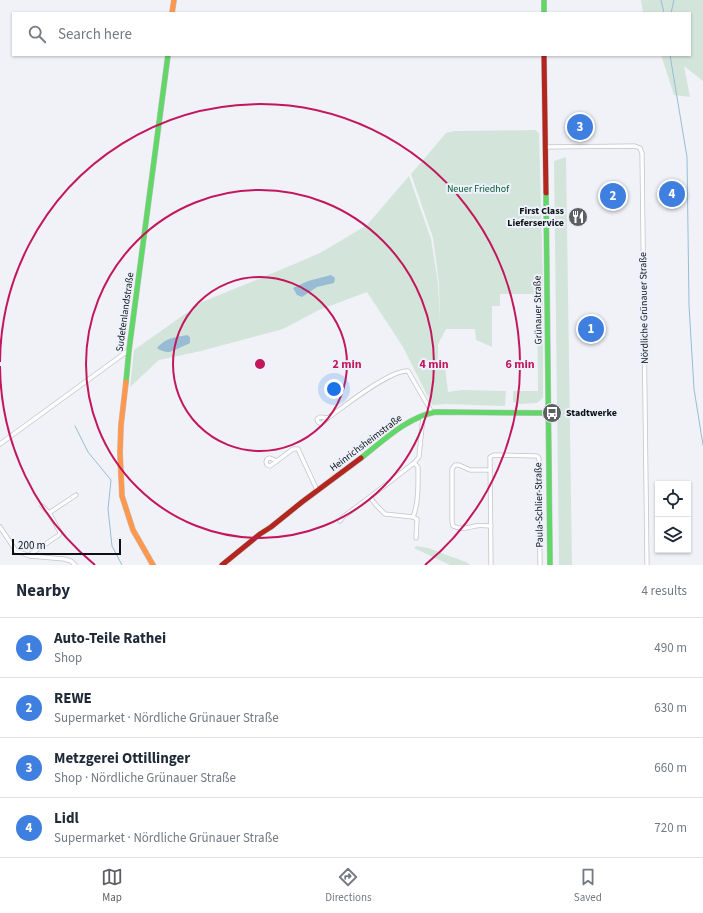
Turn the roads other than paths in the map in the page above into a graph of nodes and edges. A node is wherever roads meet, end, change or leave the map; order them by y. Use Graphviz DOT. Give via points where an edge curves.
graph roads {
  1 [pos="174,0"];
  2 [pos="544,0"];
  3 [pos="172,12"];
  4 [pos="544,12"];
  5 [pos="168,56"];
  6 [pos="544,56"];
  7 [pos="545,147"];
  8 [pos="128,350"];
  9 [pos="548,412"];
  10 [pos="430,413"];
  11 [pos="423,416"];
  12 [pos="328,418"];
  13 [pos="0,444"];
  14 [pos="277,461"];
  15 [pos="414,463"];
  16 [pos="490,470"];
  17 [pos="318,490"];
  18 [pos="76,495"];
  19 [pos="370,497"];
  20 [pos="42,506"];
  21 [pos="49,513"];
  22 [pos="413,517"];
  23 [pos="340,521"];
  24 [pos="491,526"];
  25 [pos="0,527"];
  26 [pos="416,538"];
  27 [pos="30,556"];
  28 [pos="75,565"];
  29 [pos="153,565"];
  30 [pos="222,565"];
  31 [pos="491,565"];
  32 [pos="540,565"];
  33 [pos="550,565"];
  34 [pos="646,565"];
  1 -- 3 [label="street"];
  2 -- 4 [label="street"];
  5 -- 8 [label="street, Sudetenlandstraße"];
  6 -- 7 [label="street, Grünauer Straße"];
  7 -- 9 [label="street, Grünauer Straße"];
  7 -- 34 [label="street, Nördliche Grünauer Straße" via="635,146 640,148 642,153"];
  8 -- 13 [label="street"];
  8 -- 29 [label="street, Sudetenlandstraße" via="121,425 122,496 133,530"];
  9 -- 10 [label="street, Heinrichsheimstraße"];
  9 -- 33 [label="street, Grünauer Straße"];
  10 -- 11 [label="street, Heinrichsheimstraße"];
  10 -- 12 [label="street" via="408,371 405,370 374,386"];
  11 -- 15 [label="street" via="419,457"];
  11 -- 17 [label="street, Heinrichsheimstraße" via="404,425"];
  14 -- 17 [label="street" via="298,448"];
  15 -- 19 [label="street"];
  15 -- 22 [label="street" via="418,467 417,498"];
  16 -- 24 [label="street, Paula-Schlier-Straße"];
  16 -- 24 [label="street" via="470,470 459,465 452,469 452,521 456,528"];
  16 -- 32 [label="street, Paula-Schlier-Straße" via="490,457 494,455 539,458"];
  17 -- 30 [label="street, Heinrichsheimstraße"];
  18 -- 21 [label="street"];
  19 -- 22 [label="street" via="385,514"];
  19 -- 23 [label="street"];
  20 -- 21 [label="street"];
  21 -- 27 [label="street" via="60,532 59,535"];
  22 -- 26 [label="street" via="417,519"];
  24 -- 31 [label="street, Paula-Schlier-Straße"];
  25 -- 27 [label="street" via="16,551"];
  27 -- 28 [label="street" via="64,559"];
}
